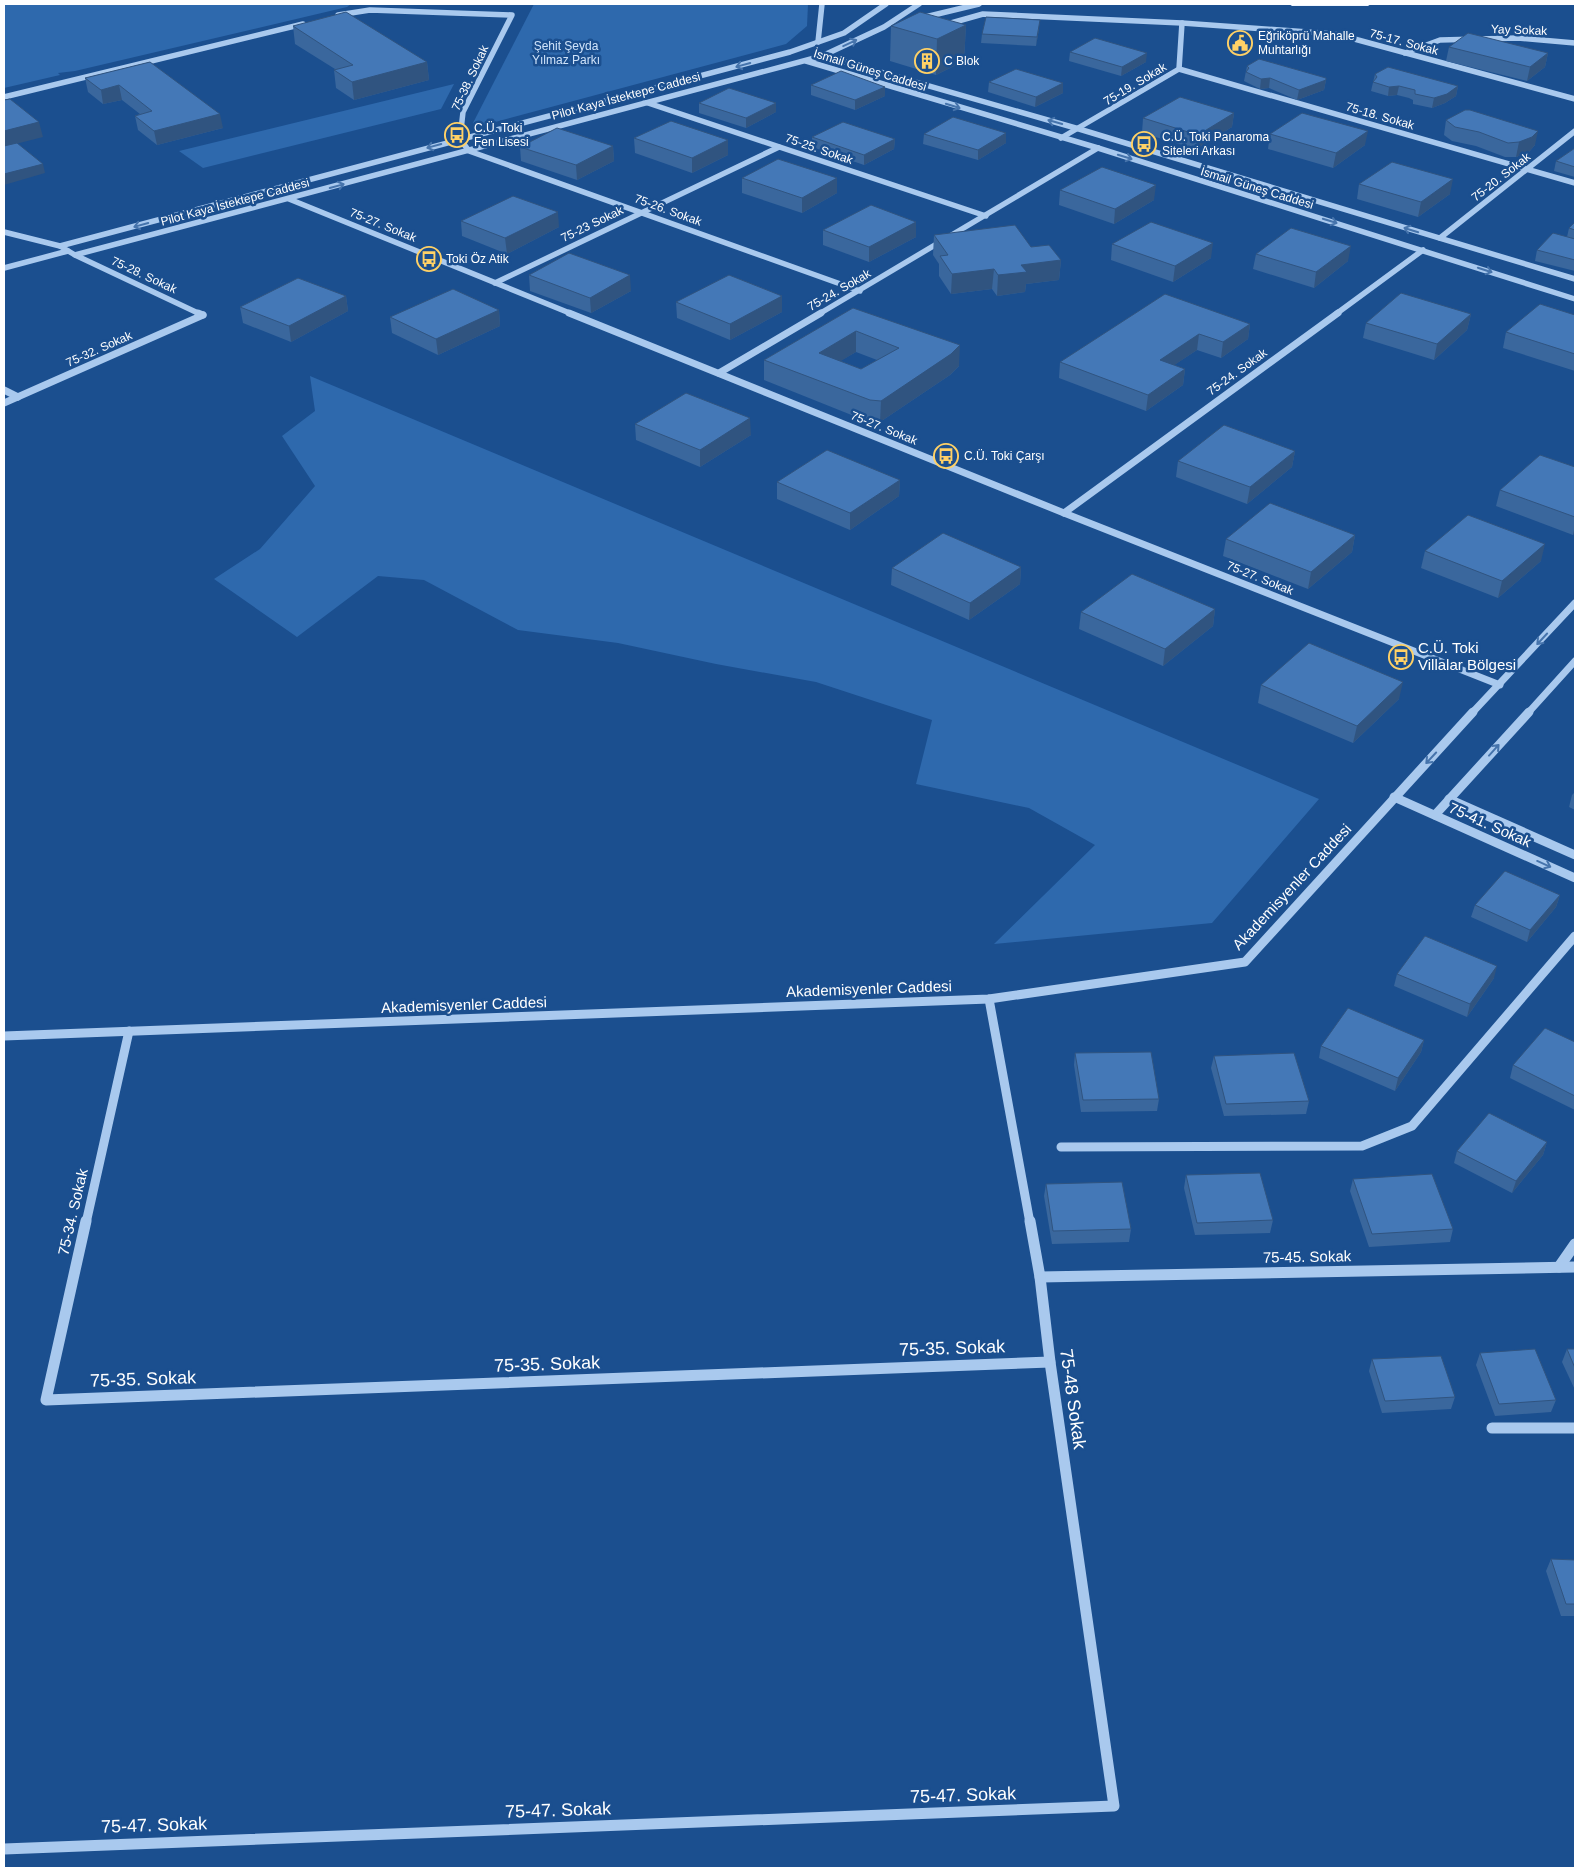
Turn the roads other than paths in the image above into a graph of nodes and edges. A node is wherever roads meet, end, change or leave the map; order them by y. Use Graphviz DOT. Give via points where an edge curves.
graph roads {
  1 [pos="822,4"];
  2 [pos="886,4"];
  3 [pos="919,4"];
  4 [pos="979,4"];
  5 [pos="1292,4"];
  6 [pos="1368,4"];
  7 [pos="927,16"];
  8 [pos="333,17"];
  9 [pos="910,20"];
  10 [pos="314,21"];
  11 [pos="901,23"];
  12 [pos="1182,23"];
  13 [pos="884,27"];
  14 [pos="818,42"];
  15 [pos="1575,44"];
  16 [pos="804,48"];
  17 [pos="790,52"];
  18 [pos="1405,53"];
  19 [pos="822,56"];
  20 [pos="805,60"];
  21 [pos="1179,69"];
  22 [pos="4,97"];
  23 [pos="1575,99"];
  24 [pos="645,102"];
  25 [pos="1079,129"];
  26 [pos="1575,131"];
  27 [pos="1061,138"];
  28 [pos="460,139"];
  29 [pos="779,147"];
  30 [pos="1098,148"];
  31 [pos="468,151"];
  32 [pos="1527,169"];
  33 [pos="1575,182"];
  34 [pos="288,199"];
  35 [pos="642,212"];
  36 [pos="986,216"];
  37 [pos="4,232"];
  38 [pos="1440,238"];
  39 [pos="60,246"];
  40 [pos="1422,250"];
  41 [pos="68,251"];
  42 [pos="75,255"];
  43 [pos="4,268"];
  44 [pos="1575,279"];
  45 [pos="495,283"];
  46 [pos="860,291"];
  47 [pos="1575,299"];
  48 [pos="203,315"];
  49 [pos="719,374"];
  50 [pos="4,390"];
  51 [pos="18,397"];
  52 [pos="4,403"];
  53 [pos="1064,513"];
  54 [pos="1575,603"];
  55 [pos="1575,661"];
  56 [pos="1500,685"];
  57 [pos="1394,797"];
  58 [pos="1449,799"];
  59 [pos="1436,815"];
  60 [pos="1575,855"];
  61 [pos="1575,878"];
  62 [pos="1575,936"];
  63 [pos="989,998"];
  64 [pos="129,1031"];
  65 [pos="4,1036"];
  66 [pos="1062,1147"];
  67 [pos="1575,1244"];
  68 [pos="1559,1268"];
  69 [pos="1575,1268"];
  70 [pos="1040,1277"];
  71 [pos="1050,1362"];
  72 [pos="46,1400"];
  73 [pos="1492,1428"];
  74 [pos="1575,1428"];
  75 [pos="1114,1806"];
  76 [pos="4,1849"];
  1 -- 14 [label="street"];
  2 -- 14 [label="street, Pilot Kaya İstektepe Caddesi" via="844,33"];
  3 -- 13 [label="street, Pilot Kaya İstektepe Caddesi"];
  4 -- 7 [label="street"];
  5 -- 6 [label="main road"];
  7 -- 9 [label="street"];
  7 -- 12 [label="street, 75-17. Sokak" via="944,25 983,14"];
  8 -- 28 [label="street, 75-38. Sokak" via="370,10 512,15 463,112"];
  10 -- 22 [label="street"];
  11 -- 13 [label="street"];
  12 -- 18 [label="street, 75-17. Sokak" via="1336,34"];
  12 -- 21 [label="street, 75-19. Sokak"];
  19 -- 13 [label="street, Pilot Kaya İstektepe Caddesi, one-way"];
  14 -- 16 [label="street, Pilot Kaya İstektepe Caddesi"];
  15 -- 18 [label="street, Yay Sokak" via="1518,38 1440,40"];
  16 -- 17 [label="street, Pilot Kaya İstektepe Caddesi"];
  16 -- 19 [label="street, İsmail Güneş Caddesi"];
  17 -- 20 [label="street, İsmail Güneş Caddesi"];
  17 -- 28 [label="street, Pilot Kaya İstektepe Caddesi, one-way"];
  18 -- 23 [label="street, 75-17. Sokak"];
  19 -- 20 [label="street, Pilot Kaya İstektepe Caddesi"];
  25 -- 19 [label="street, İsmail Güneş Caddesi, one-way"];
  20 -- 24 [label="street, Pilot Kaya İstektepe Caddesi"];
  20 -- 27 [label="street, İsmail Güneş Caddesi, one-way"];
  21 -- 25 [label="street, 75-19. Sokak"];
  21 -- 32 [label="street, 75-18. Sokak"];
  24 -- 29 [label="street, 75-25. Sokak"];
  24 -- 31 [label="street, Pilot Kaya İstektepe Caddesi"];
  25 -- 27 [label="street, 75-19. Sokak"];
  38 -- 25 [label="street, İsmail Güneş Caddesi, one-way"];
  26 -- 32 [label="street, 75-20. Sokak"];
  27 -- 30 [label="street, İsmail Güneş Caddesi"];
  28 -- 31 [label="street"];
  28 -- 39 [label="street, Pilot Kaya İstektepe Caddesi, one-way"];
  29 -- 35 [label="street, 75-23 Sokak"];
  29 -- 36 [label="street, 75-25. Sokak"];
  30 -- 36 [label="street, 75-24. Sokak"];
  30 -- 40 [label="street, İsmail Güneş Caddesi, one-way"];
  34 -- 31 [label="street, Pilot Kaya İstektepe Caddesi, one-way"];
  31 -- 35 [label="street, 75-26. Sokak"];
  32 -- 33 [label="street, 75-18. Sokak"];
  32 -- 38 [label="street, 75-20. Sokak"];
  34 -- 42 [label="street, Pilot Kaya İstektepe Caddesi"];
  34 -- 45 [label="street, 75-27. Sokak"];
  35 -- 45 [label="street, 75-23 Sokak"];
  35 -- 46 [label="street, 75-26. Sokak"];
  36 -- 46 [label="street, 75-24. Sokak"];
  37 -- 39 [label="street"];
  38 -- 44 [label="street, İsmail Güneş Caddesi"];
  39 -- 41 [label="street"];
  40 -- 47 [label="street, İsmail Güneş Caddesi, one-way"];
  40 -- 53 [label="street, 75-24. Sokak"];
  41 -- 42 [label="street"];
  41 -- 43 [label="street"];
  42 -- 48 [label="street, 75-28. Sokak"];
  45 -- 49 [label="street, 75-27. Sokak"];
  46 -- 49 [label="street, 75-24. Sokak"];
  48 -- 51 [label="street, 75-32. Sokak"];
  49 -- 53 [label="street, 75-27. Sokak"];
  50 -- 51 [label="street"];
  51 -- 52 [label="street, 75-32. Sokak"];
  53 -- 56 [label="street, 75-27. Sokak"];
  54 -- 56 [label="street, Akademisyenler Caddesi, one-way"];
  58 -- 55 [label="street, one-way"];
  56 -- 57 [label="street, Akademisyenler Caddesi, one-way"];
  57 -- 59 [label="street, 75-41. Sokak"];
  57 -- 63 [label="street, Akademisyenler Caddesi" via="1245,962"];
  58 -- 59 [label="street"];
  58 -- 60 [label="street, 75-41. Sokak"];
  59 -- 61 [label="street, 75-41. Sokak, one-way"];
  62 -- 66 [label="street" via="1412,1126 1362,1146"];
  63 -- 64 [label="street, Akademisyenler Caddesi"];
  63 -- 70 [label="street, 75-48 Sokak"];
  64 -- 65 [label="street, Akademisyenler Caddesi"];
  64 -- 72 [label="street, 75-34. Sokak"];
  67 -- 68 [label="street"];
  68 -- 69 [label="street, 75-45. Sokak"];
  68 -- 70 [label="street, 75-45. Sokak"];
  70 -- 71 [label="street, 75-48 Sokak"];
  71 -- 72 [label="street, 75-35. Sokak"];
  71 -- 75 [label="street, 75-48 Sokak"];
  73 -- 74 [label="street"];
  75 -- 76 [label="street, 75-47. Sokak"];
}
